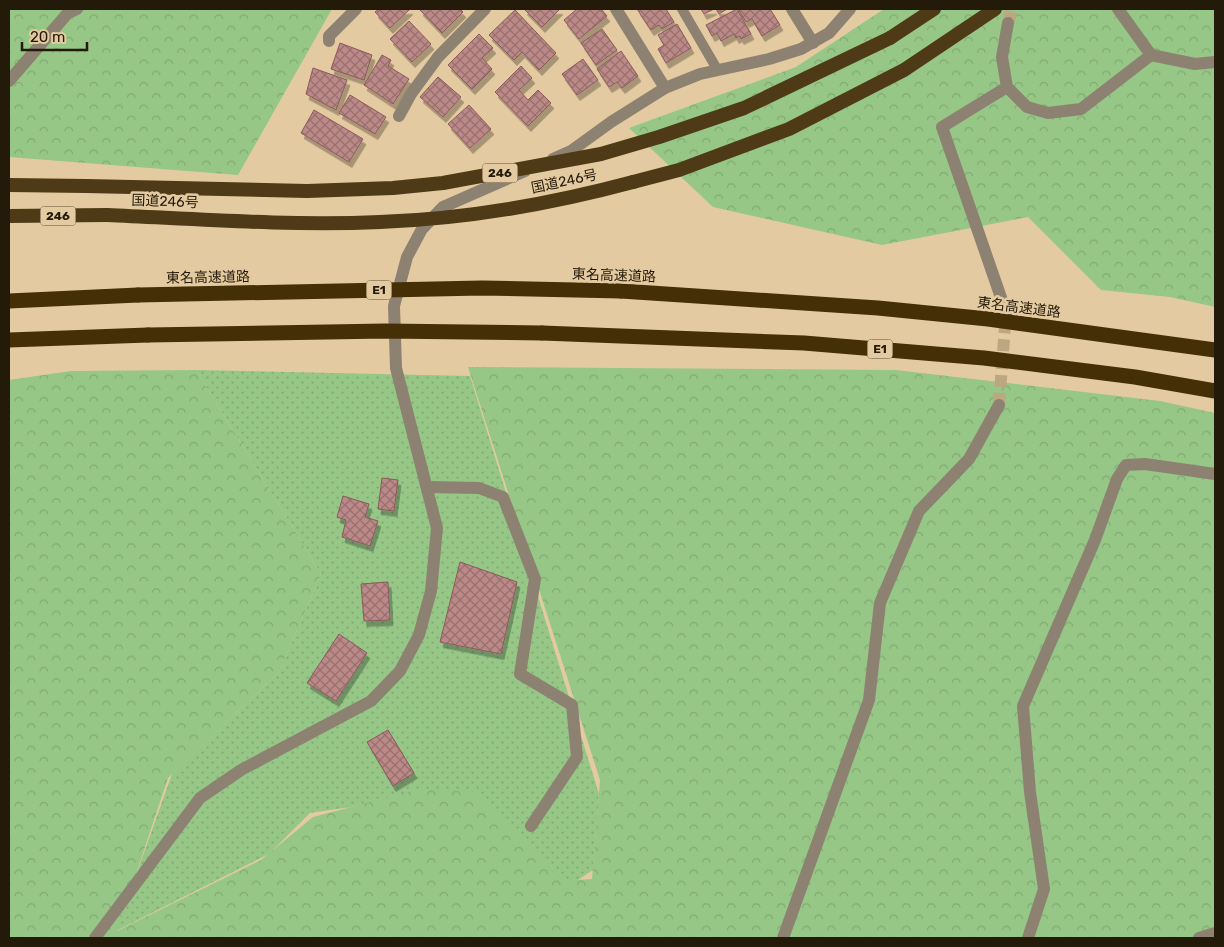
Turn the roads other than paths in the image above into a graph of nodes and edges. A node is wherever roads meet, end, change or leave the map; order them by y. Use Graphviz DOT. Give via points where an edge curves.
graph roads {
  1 [pos="77,9"];
  2 [pos="356,9"];
  3 [pos="485,9"];
  4 [pos="616,9"];
  5 [pos="682,9"];
  6 [pos="792,9"];
  7 [pos="850,9"];
  8 [pos="934,9"];
  9 [pos="995,9"];
  10 [pos="1118,9"];
  11 [pos="1008,23"];
  12 [pos="329,41"];
  13 [pos="813,42"];
  14 [pos="1151,55"];
  15 [pos="1215,62"];
  16 [pos="717,69"];
  17 [pos="9,81"];
  18 [pos="1007,87"];
  19 [pos="665,88"];
  20 [pos="399,116"];
  21 [pos="9,185"];
  22 [pos="9,216"];
  23 [pos="9,301"];
  24 [pos="1006,312"];
  25 [pos="9,340"];
  26 [pos="1215,350"];
  27 [pos="1215,391"];
  28 [pos="999,405"];
  29 [pos="1215,474"];
  30 [pos="427,487"];
  31 [pos="531,826"];
  32 [pos="1215,933"];
  33 [pos="95,938"];
  34 [pos="783,938"];
  35 [pos="1028,938"];
  36 [pos="1199,938"];
  1 -- 17 [label="street" via="67,14"];
  2 -- 12 [label="street"];
  3 -- 20 [label="street" via="438,57"];
  4 -- 19 [label="street"];
  5 -- 16 [label="lane"];
  6 -- 13 [label="street"];
  7 -- 13 [label="street" via="829,33"];
  8 -- 21 [label="highway, 国道246号 / 246, bridge" via="890,38 744,108 659,138 600,154 444,183 393,188 307,191"];
  9 -- 22 [label="highway, 国道246号 / 246, bridge" via="904,70 789,129 678,170 588,194 443,218 380,222 306,223 107,215"];
  10 -- 14 [label="street"];
  11 -- 18 [label="street" via="1002,58"];
  13 -- 16 [label="street" via="769,59"];
  14 -- 15 [label="street" via="1195,64"];
  14 -- 18 [label="street" via="1081,109 1048,113 1027,107"];
  16 -- 19 [label="street"];
  18 -- 24 [label="street" via="942,127"];
  19 -- 30 [label="street" via="571,152 443,207 422,228 407,257 394,306 396,368"];
  23 -- 26 [label="highway, 東名高速道路 / E1, bridge" via="482,288 621,291 878,308 988,319"];
  25 -- 27 [label="highway, E1, bridge" via="385,331 804,343 975,357 1135,377"];
  28 -- 34 [label="street" via="970,459 919,511 880,603 869,700"];
  29 -- 35 [label="street" via="1145,464 1126,465 1023,706 1030,792 1044,890"];
  30 -- 31 [label="street" via="479,488 504,497 536,579 520,674 572,705 577,757"];
  30 -- 33 [label="street" via="437,528 430,591 419,634 400,671 372,701 241,770 200,798"];
  32 -- 36 [label="street"];
}
